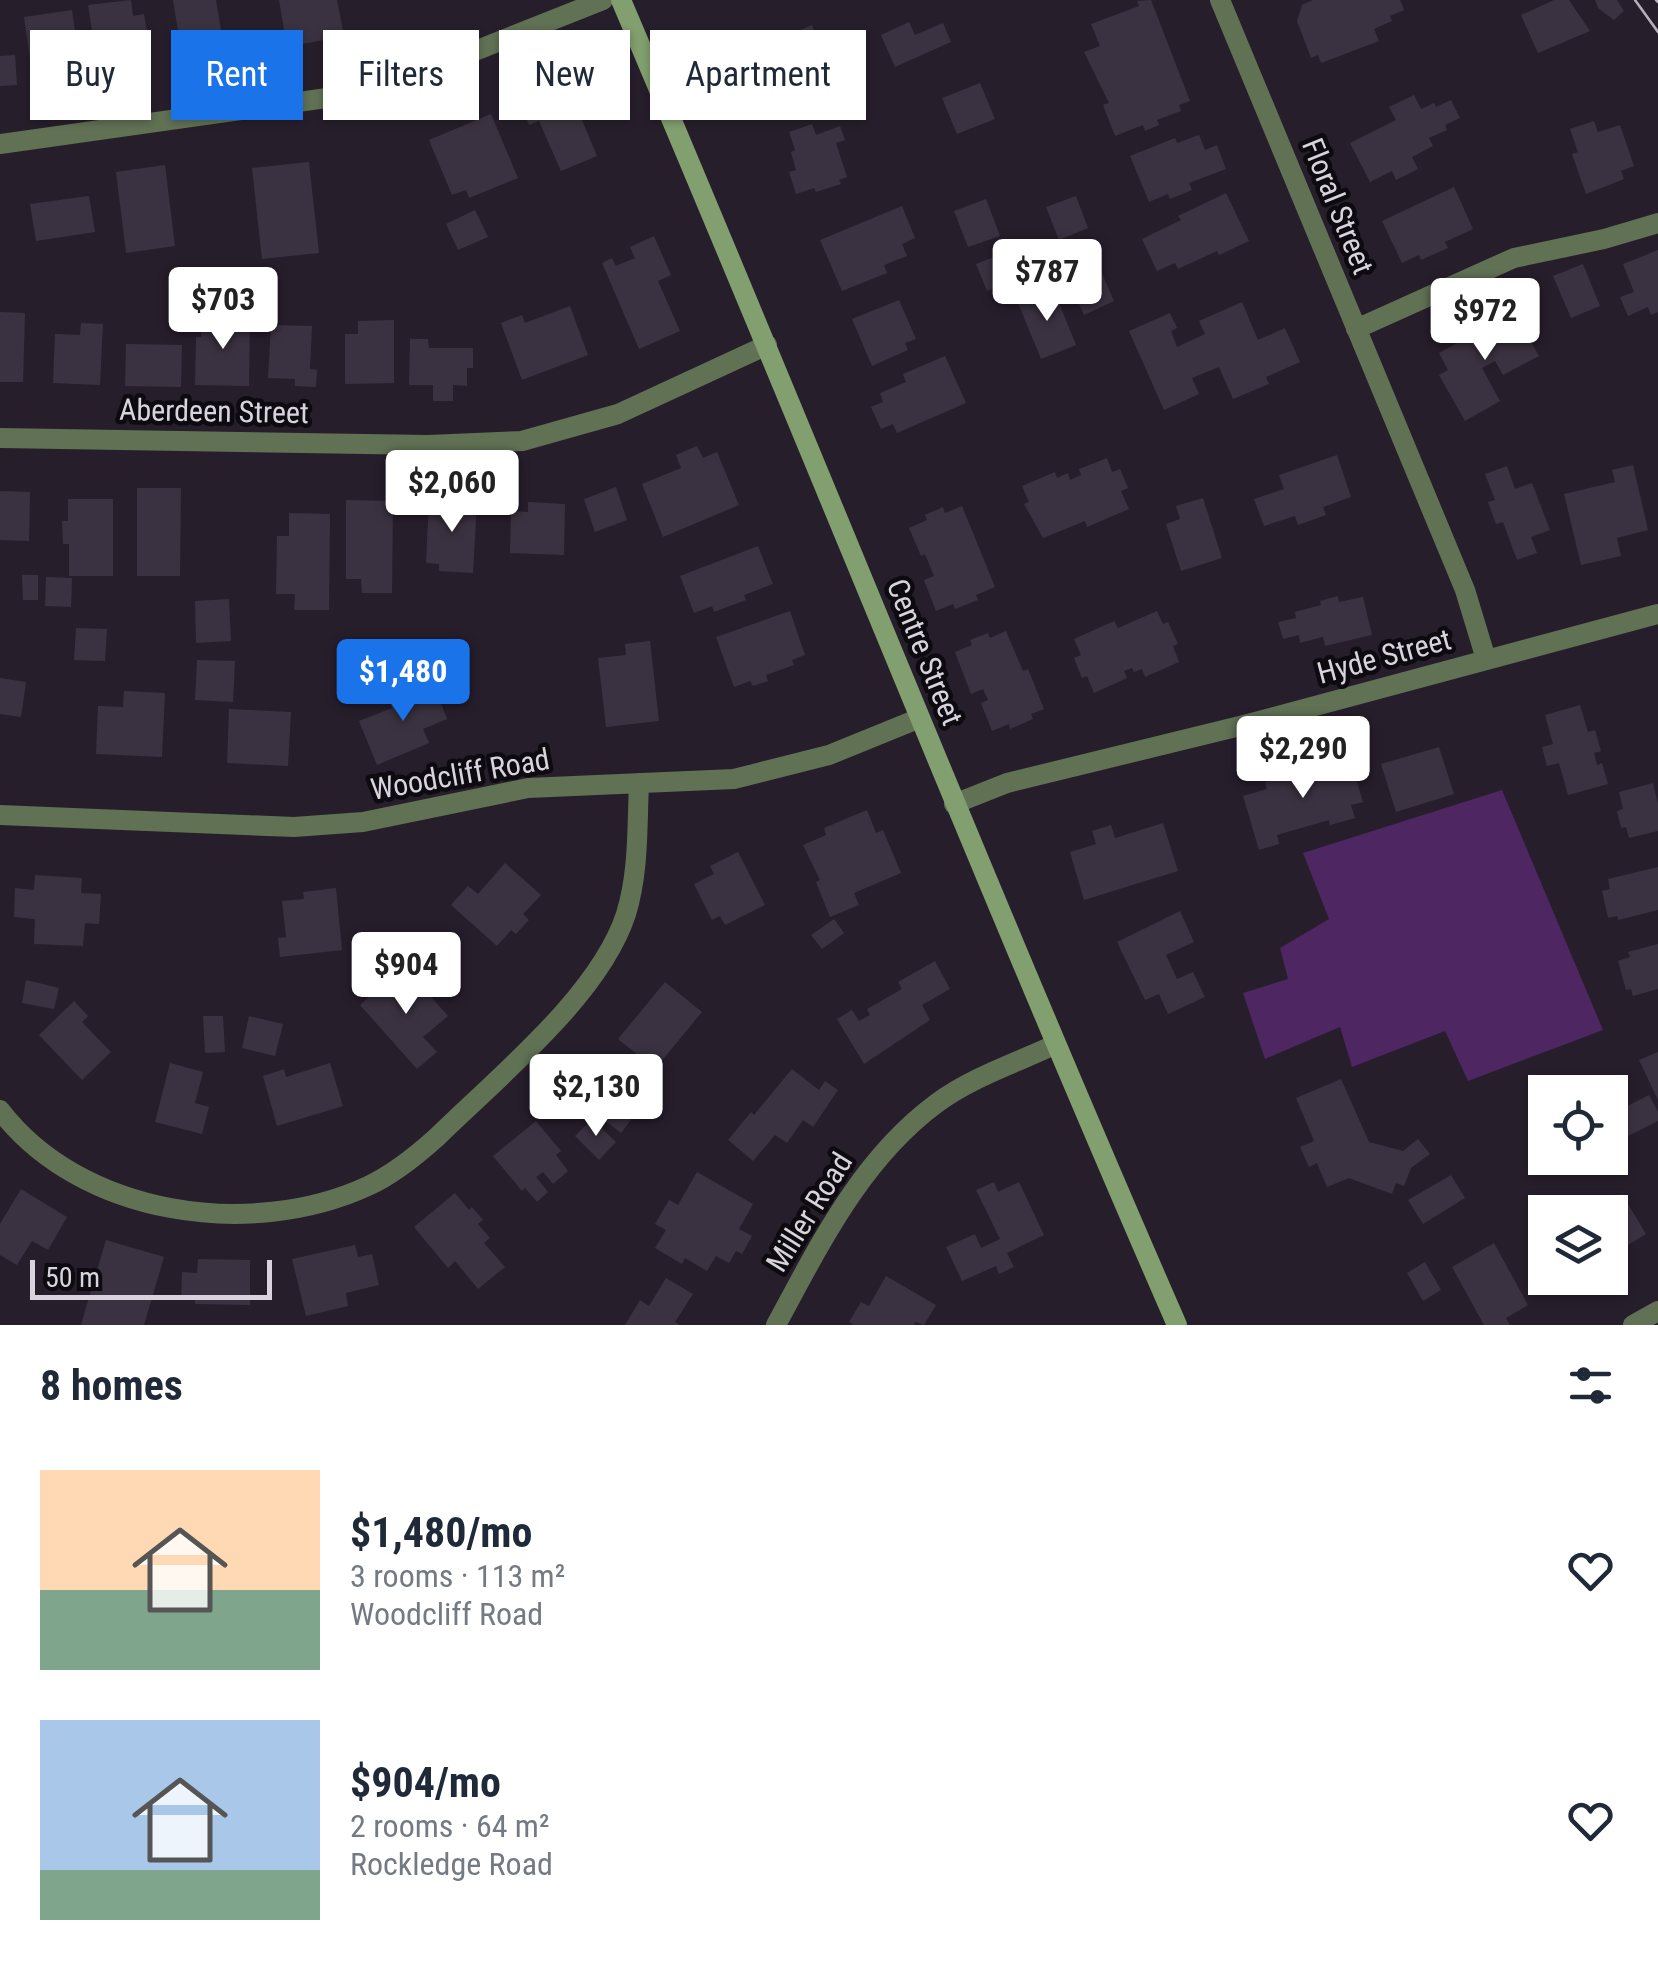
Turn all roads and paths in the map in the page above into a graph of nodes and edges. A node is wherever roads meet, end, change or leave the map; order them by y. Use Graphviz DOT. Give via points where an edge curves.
graph roads {
  1 [pos="603,0"];
  2 [pos="621,0"];
  3 [pos="1220,0"];
  4 [pos="0,144"];
  5 [pos="1658,223"];
  6 [pos="1356,329"];
  7 [pos="767,345"];
  8 [pos="0,438"];
  9 [pos="1658,614"];
  10 [pos="1486,659"];
  11 [pos="920,718"];
  12 [pos="639,782"];
  13 [pos="954,804"];
  14 [pos="0,816"];
  15 [pos="1054,1045"];
  16 [pos="0,1110"];
  17 [pos="1658,1311"];
  18 [pos="776,1325"];
  19 [pos="1177,1325"];
  20 [pos="1633,1325"];
  1 -- 4 [label="street" via="355,94"];
  2 -- 7 [label="main road, Centre Street"];
  3 -- 6 [label="street, Floral Street"];
  5 -- 6 [label="street" via="1514,258"];
  6 -- 10 [label="street, Floral Street" via="1465,590"];
  7 -- 8 [label="street, Aberdeen Street" via="618,414 522,441"];
  7 -- 11 [label="main road, Centre Street"];
  9 -- 10 [label="street, Hyde Street"];
  10 -- 13 [label="street, Hyde Street" via="1006,783"];
  11 -- 12 [label="street, Woodcliff Road" via="861,745 765,773"];
  11 -- 13 [label="main road, Centre Street"];
  12 -- 14 [label="street, Woodcliff Road" via="528,788 328,825"];
  12 -- 16 [label="street" via="632,890 616,939 590,982 437,1137 368,1186 262,1212 214,1212 130,1198 44,1154"];
  13 -- 15 [label="main road, Centre Street"];
  15 -- 18 [label="street, Miller Road" via="962,1087 892,1142 840,1211"];
  15 -- 19 [label="main road, Centre Street"];
  17 -- 20 [label="street"];
}
